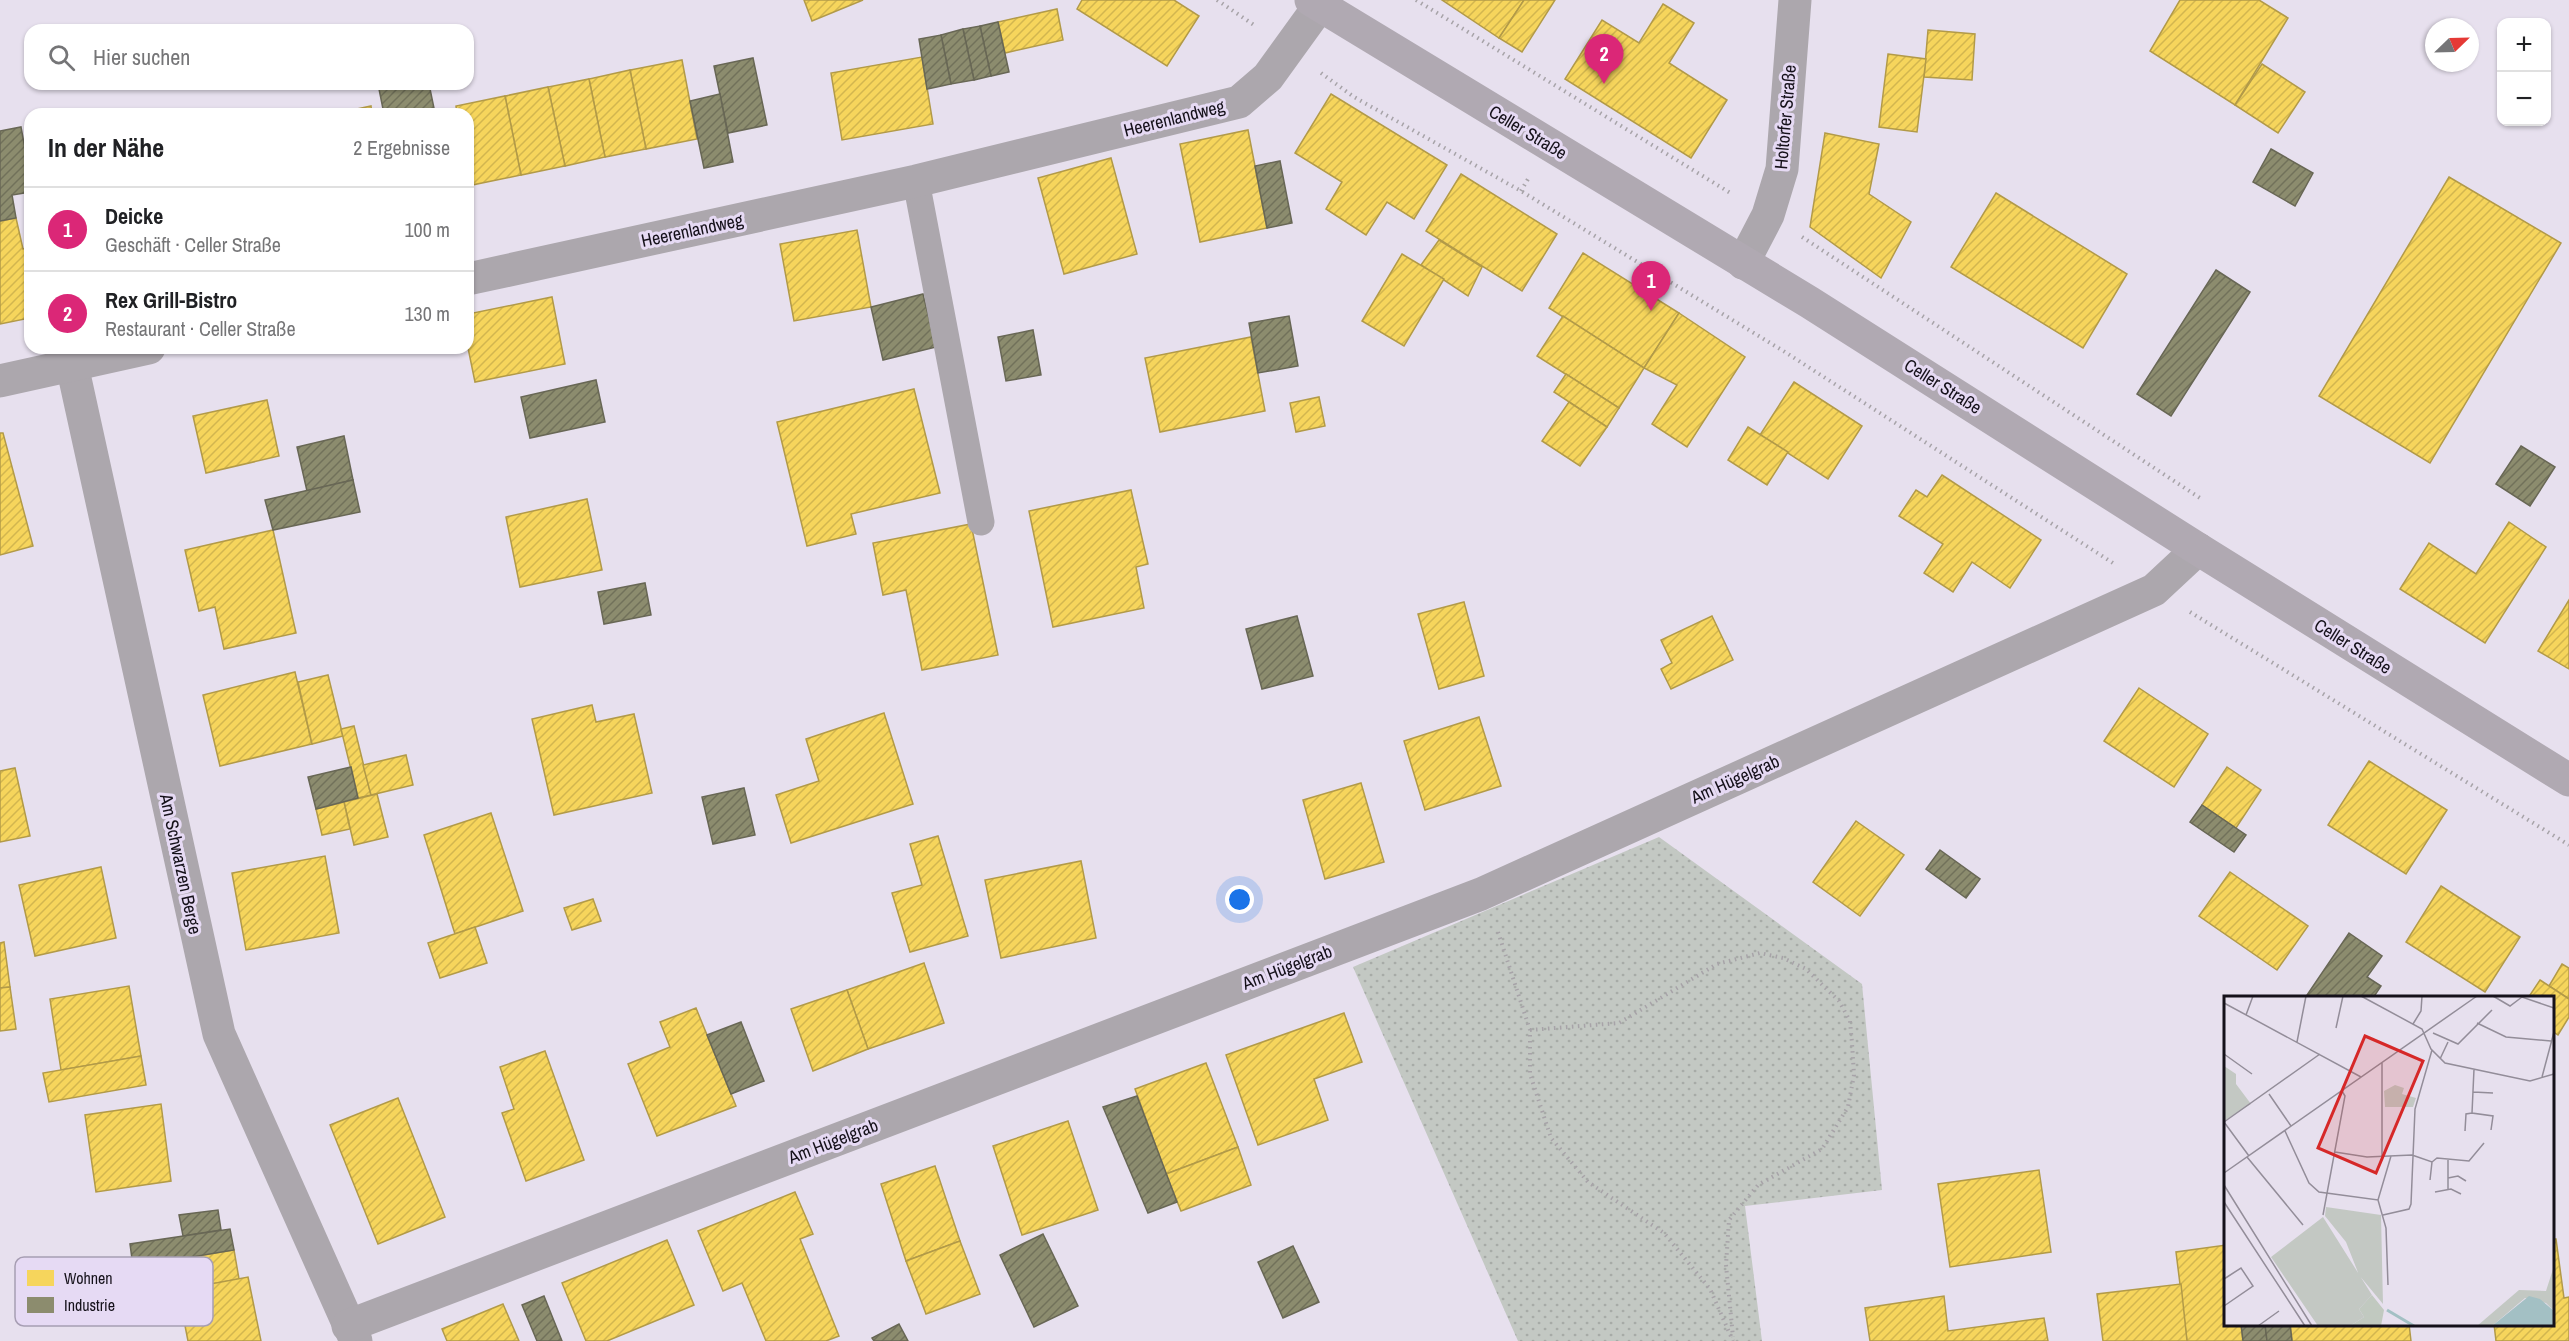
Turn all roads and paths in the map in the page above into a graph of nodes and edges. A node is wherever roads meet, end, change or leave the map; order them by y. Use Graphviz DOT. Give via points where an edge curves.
graph roads {
  1 [pos="1217,0"];
  2 [pos="1416,0"];
  3 [pos="1795,0"];
  4 [pos="1316,3"];
  5 [pos="1287,49"];
  6 [pos="916,181"];
  7 [pos="1768,215"];
  8 [pos="1743,262"];
  9 [pos="474,278"];
  10 [pos="122,354"];
  11 [pos="72,365"];
  12 [pos="0,381"];
  13 [pos="2210,504"];
  14 [pos="981,522"];
  15 [pos="2198,549"];
  16 [pos="2154,590"];
  17 [pos="2569,780"];
  18 [pos="2569,845"];
  19 [pos="1481,894"];
  20 [pos="1530,1030"];
  21 [pos="352,1333"];
  22 [pos="1733,1339"];
  1 -- 5 [label="path"];
  2 -- 7 [label="path"];
  3 -- 7 [label="street, Holtorfer Straße" via="1782,169"];
  4 -- 5 [label="street, Heerenlandweg"];
  4 -- 8 [label="main road, Celler Straße"];
  5 -- 6 [label="street, Heerenlandweg" via="1268,77 1239,102"];
  5 -- 16 [label="path" via="1354,97 1521,191 1785,352"];
  6 -- 9 [label="street, Heerenlandweg"];
  6 -- 14 [label="lane"];
  7 -- 8 [label="street, Holtorfer Straße"];
  7 -- 13 [label="path"];
  8 -- 15 [label="main road, Celler Straße"];
  10 -- 11 [label="street"];
  11 -- 12 [label="street"];
  11 -- 21 [label="street, Am Schwarzen Berge" via="219,1034"];
  15 -- 16 [label="street, Am Hügelgrab"];
  15 -- 17 [label="main road, Celler Straße"];
  16 -- 18 [label="path"];
  16 -- 19 [label="street, Am Hügelgrab"];
  19 -- 20 [label="path" via="1492,914"];
  19 -- 21 [label="street, Am Hügelgrab"];
  20 -- 22 [label="path" via="1530,1074 1551,1138 1588,1182 1664,1233 1710,1289"];
  20 -- 22 [label="path" via="1619,1023 1717,964 1760,953 1806,969 1839,1000 1850,1021 1852,1043 1854,1075 1848,1107 1822,1149 1758,1185 1729,1220 1726,1265"];
}
